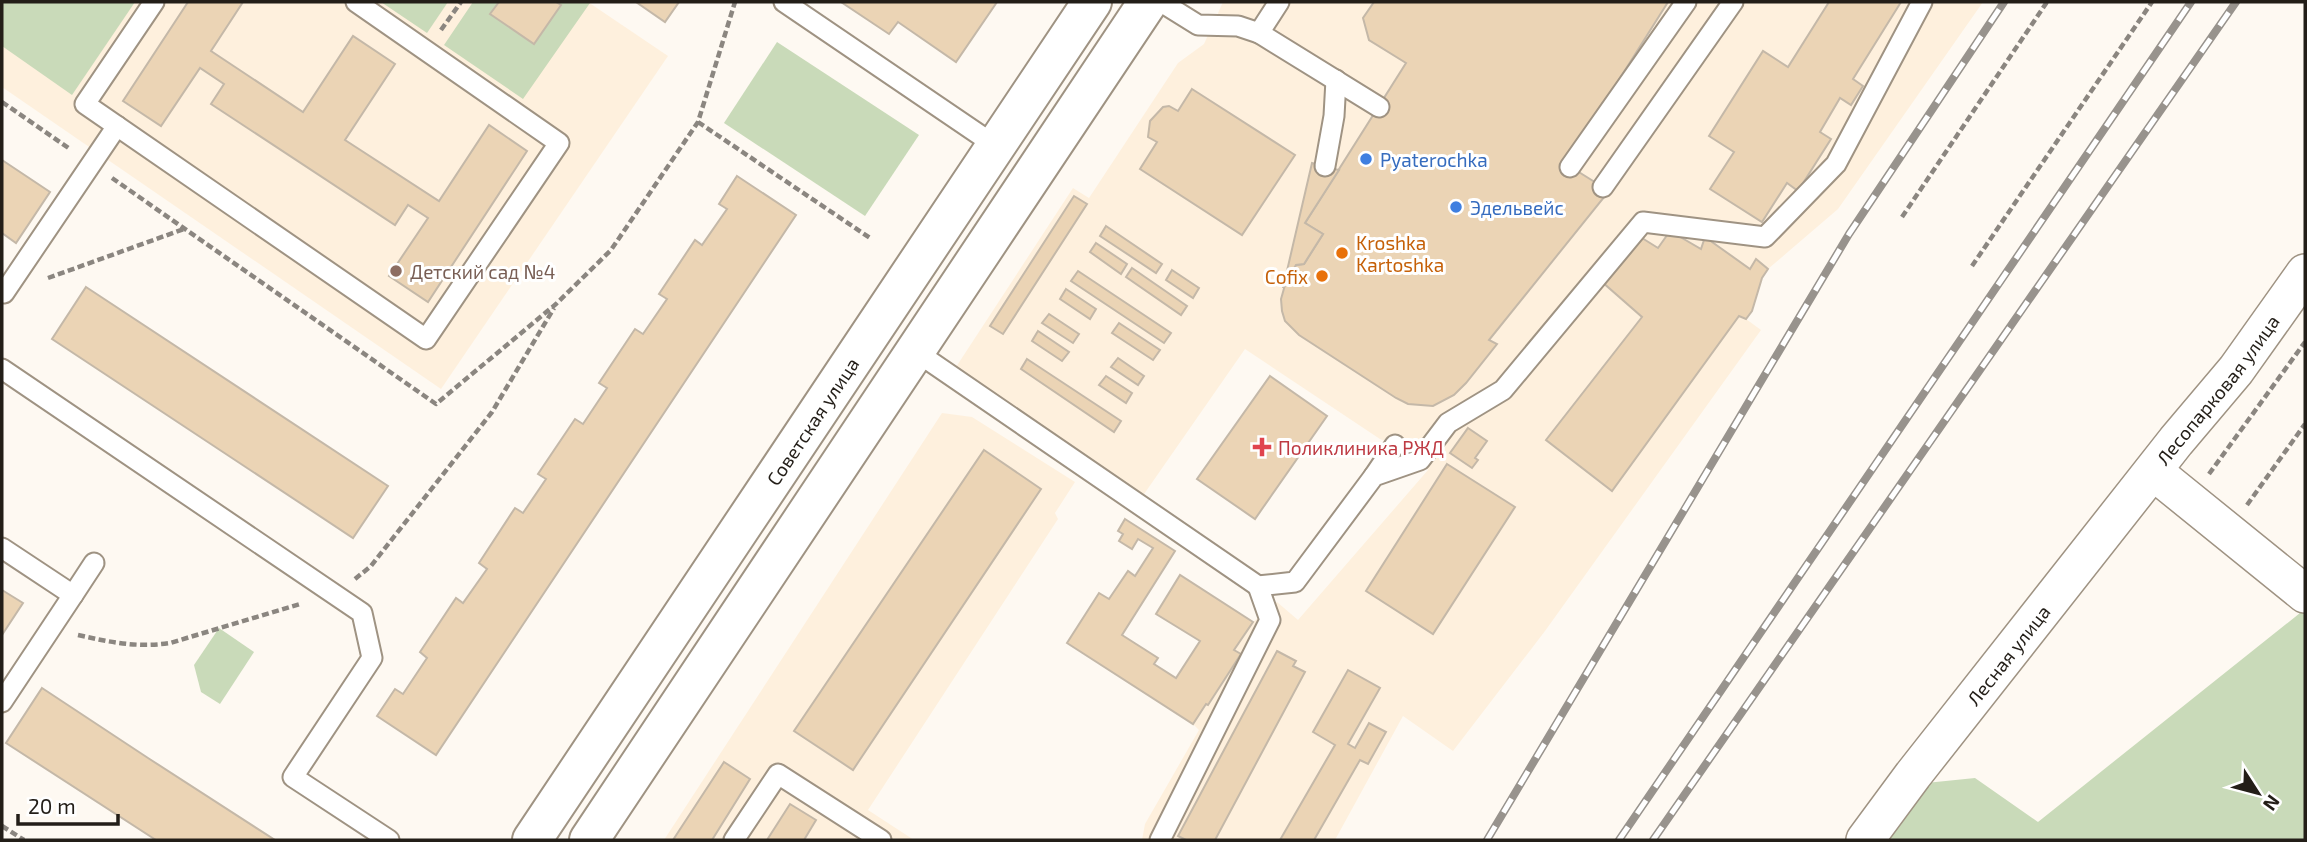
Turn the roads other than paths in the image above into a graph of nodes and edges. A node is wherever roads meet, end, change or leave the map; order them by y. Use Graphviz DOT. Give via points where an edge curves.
graph roads {
  1 [pos="154,2"];
  2 [pos="356,2"];
  3 [pos="784,2"];
  4 [pos="1092,2"];
  5 [pos="1148,2"];
  6 [pos="1161,2"];
  7 [pos="1279,2"];
  8 [pos="1686,2"];
  9 [pos="1733,2"];
  10 [pos="1922,2"];
  11 [pos="1259,33"];
  12 [pos="1336,80"];
  13 [pos="1379,107"];
  14 [pos="117,127"];
  15 [pos="996,146"];
  16 [pos="1325,166"];
  17 [pos="1570,167"];
  18 [pos="1603,187"];
  19 [pos="2305,273"];
  20 [pos="3,294"];
  21 [pos="915,351"];
  22 [pos="2,369"];
  23 [pos="1395,445"];
  24 [pos="2153,471"];
  25 [pos="1374,476"];
  26 [pos="2,548"];
  27 [pos="94,563"];
  28 [pos="1258,586"];
  29 [pos="2305,594"];
  30 [pos="73,595"];
  31 [pos="2,702"];
  32 [pos="389,840"];
  33 [pos="532,840"];
  34 [pos="589,840"];
  35 [pos="734,840"];
  36 [pos="881,840"];
  37 [pos="1160,840"];
  38 [pos="1865,840"];
  1 -- 14 [label="lane" via="85,104"];
  2 -- 14 [label="lane" via="559,143 426,339"];
  3 -- 15 [label="lane"];
  4 -- 15 [label="main road, Советская улица"];
  5 -- 21 [label="main road"];
  6 -- 11 [label="lane" via="1198,24 1238,26"];
  7 -- 11 [label="lane"];
  8 -- 17 [label="lane"];
  9 -- 18 [label="lane"];
  10 -- 25 [label="lane" via="1836,164 1765,237 1643,222 1503,390 1448,423 1420,460"];
  11 -- 12 [label="lane"];
  12 -- 13 [label="lane"];
  12 -- 16 [label="lane"];
  14 -- 20 [label="lane"];
  15 -- 33 [label="main road, Советская улица"];
  19 -- 24 [label="street, Лесопарковая улица" via="2236,370"];
  21 -- 28 [label="lane"];
  21 -- 34 [label="main road"];
  22 -- 32 [label="lane" via="362,613 372,658 293,777"];
  23 -- 25 [label="lane"];
  24 -- 29 [label="street"];
  24 -- 38 [label="street, Лесная улица"];
  25 -- 28 [label="lane" via="1295,582"];
  26 -- 30 [label="lane"];
  27 -- 30 [label="lane"];
  28 -- 37 [label="lane" via="1270,620"];
  30 -- 31 [label="lane"];
  35 -- 36 [label="lane" via="778,774"];
}
